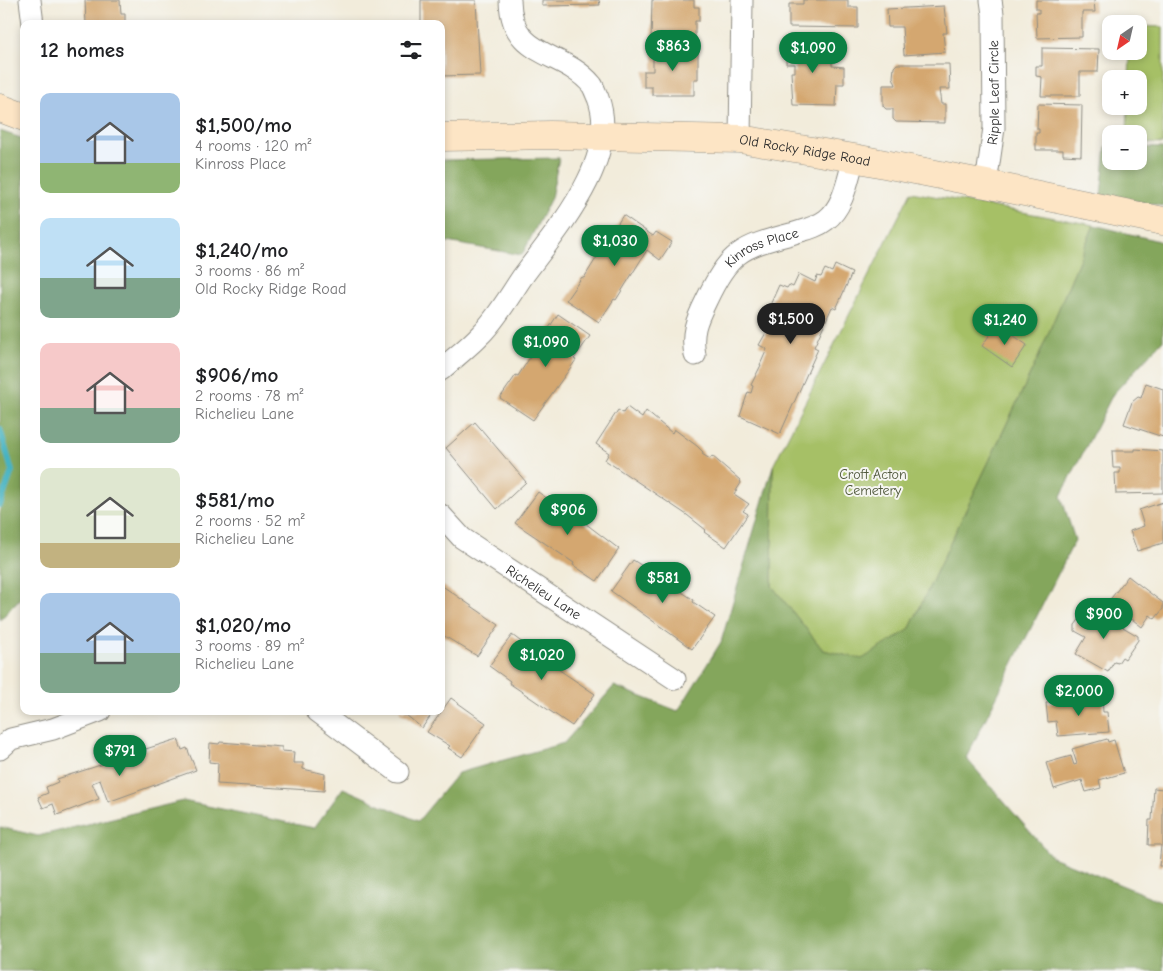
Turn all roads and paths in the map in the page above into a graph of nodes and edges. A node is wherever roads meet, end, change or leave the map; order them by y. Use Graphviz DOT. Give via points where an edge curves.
graph roads {
  1 [pos="30,0"];
  2 [pos="510,0"];
  3 [pos="742,0"];
  4 [pos="991,0"];
  5 [pos="32,20"];
  6 [pos="0,108"];
  7 [pos="20,116"];
  8 [pos="602,136"];
  9 [pos="445,137"];
  10 [pos="740,140"];
  11 [pos="854,158"];
  12 [pos="986,184"];
  13 [pos="1163,222"];
  14 [pos="695,355"];
  15 [pos="445,366"];
  16 [pos="445,519"];
  17 [pos="675,679"];
  18 [pos="90,715"];
  19 [pos="322,715"];
  20 [pos="0,750"];
  21 [pos="398,772"];
  1 -- 5 [label="street"];
  2 -- 8 [label="street" via="512,22 519,34 535,49 578,73 592,85 602,109"];
  3 -- 10 [label="street"];
  4 -- 12 [label="street, Ripple Leaf Circle" via="994,128"];
  6 -- 7 [label="street"];
  8 -- 9 [label="street, Old Rocky Ridge Road"];
  8 -- 10 [label="street, Old Rocky Ridge Road"];
  8 -- 15 [label="street" via="591,176 568,214 482,333"];
  10 -- 11 [label="street, Old Rocky Ridge Road"];
  11 -- 12 [label="street, Old Rocky Ridge Road"];
  11 -- 14 [label="street, Kinross Place" via="844,193 827,220 814,227 752,245 728,262 698,319 692,339"];
  12 -- 13 [label="street, Old Rocky Ridge Road"];
  16 -- 17 [label="street, Richelieu Lane" via="462,538"];
  18 -- 20 [label="street" via="53,729 11,739"];
  19 -- 21 [label="street"];
}
